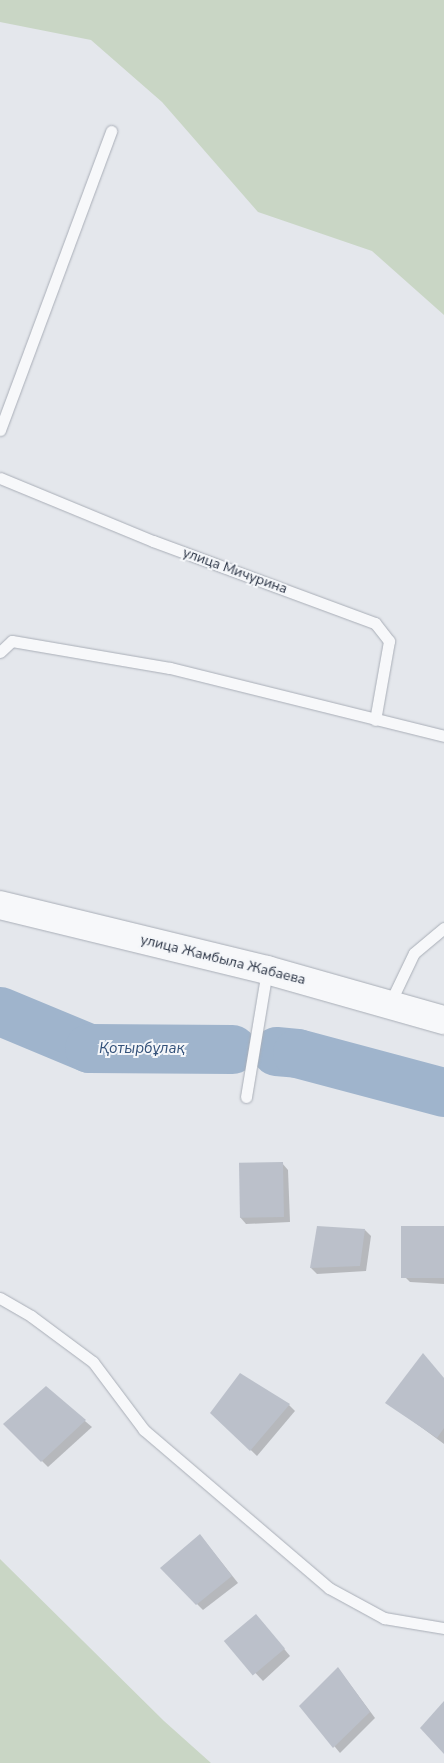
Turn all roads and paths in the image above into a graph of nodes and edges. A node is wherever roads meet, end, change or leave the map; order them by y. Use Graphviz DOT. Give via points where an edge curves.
graph roads {
  1 [pos="111,131"];
  2 [pos="0,430"];
  3 [pos="0,478"];
  4 [pos="0,652"];
  5 [pos="375,720"];
  6 [pos="444,736"];
  7 [pos="0,905"];
  8 [pos="444,928"];
  9 [pos="267,970"];
  10 [pos="390,1003"];
  11 [pos="444,1020"];
  12 [pos="246,1097"];
  13 [pos="0,1298"];
  14 [pos="444,1628"];
  1 -- 2 [label="lane"];
  3 -- 5 [label="lane, улица Мичурина" via="153,541 375,623 389,641"];
  4 -- 5 [label="lane" via="12,641 170,668"];
  5 -- 6 [label="lane"];
  7 -- 9 [label="street, улица Жамбыла Жабаева"];
  8 -- 10 [label="lane" via="414,953"];
  9 -- 10 [label="street, улица Жамбыла Жабаева"];
  9 -- 12 [label="lane"];
  10 -- 11 [label="street, улица Жамбыла Жабаева"];
  13 -- 14 [label="lane" via="31,1316 93,1362 144,1430 329,1588 384,1618"];
}
